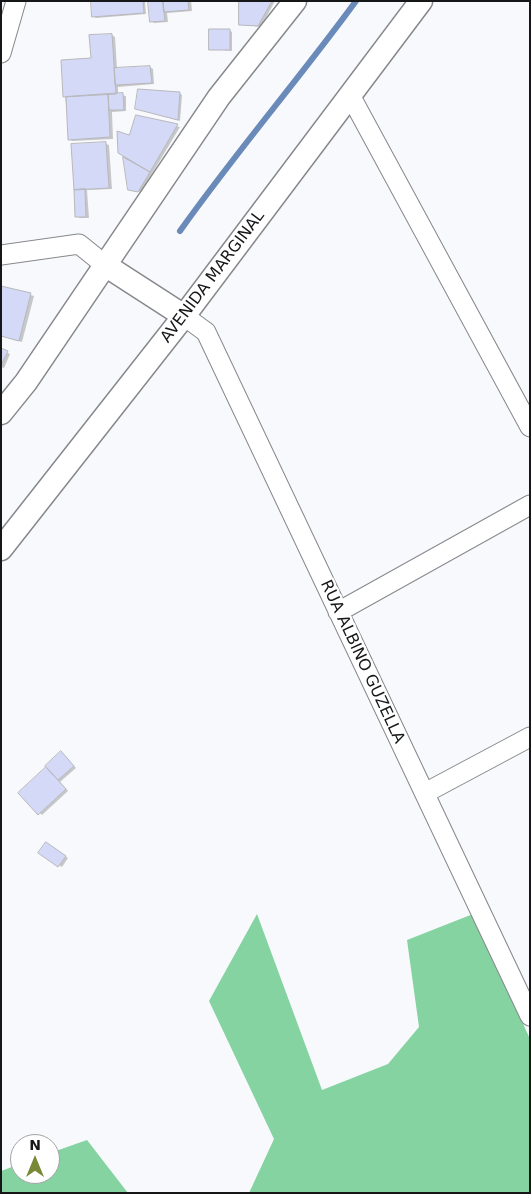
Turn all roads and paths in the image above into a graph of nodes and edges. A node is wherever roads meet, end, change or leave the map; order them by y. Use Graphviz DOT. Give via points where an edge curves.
graph roads {
  1 [pos="16,1"];
  2 [pos="295,1"];
  3 [pos="421,1"];
  4 [pos="1,53"];
  5 [pos="350,95"];
  6 [pos="1,255"];
  7 [pos="105,265"];
  8 [pos="184,316"];
  9 [pos="1,413"];
  10 [pos="530,426"];
  11 [pos="530,505"];
  12 [pos="1,550"];
  13 [pos="338,612"];
  14 [pos="530,737"];
  15 [pos="425,793"];
  16 [pos="526,996"];
  17 [pos="530,1016"];
  1 -- 4 [label="street"];
  2 -- 7 [label="street" via="219,97"];
  3 -- 5 [label="street, AVENIDA MARGINAL"];
  5 -- 8 [label="street, AVENIDA MARGINAL"];
  5 -- 10 [label="street"];
  6 -- 7 [label="street" via="79,244"];
  7 -- 8 [label="street"];
  7 -- 9 [label="street" via="26,382"];
  8 -- 12 [label="street, AVENIDA MARGINAL"];
  8 -- 13 [label="street, RUA ALBINO GUZELLA" via="206,332"];
  11 -- 13 [label="street"];
  13 -- 15 [label="street, RUA ALBINO GUZELLA"];
  14 -- 15 [label="street"];
  15 -- 16 [label="street, RUA ALBINO GUZELLA"];
  16 -- 17 [label="street, RUA ALBINO GUZELLA"];
}
